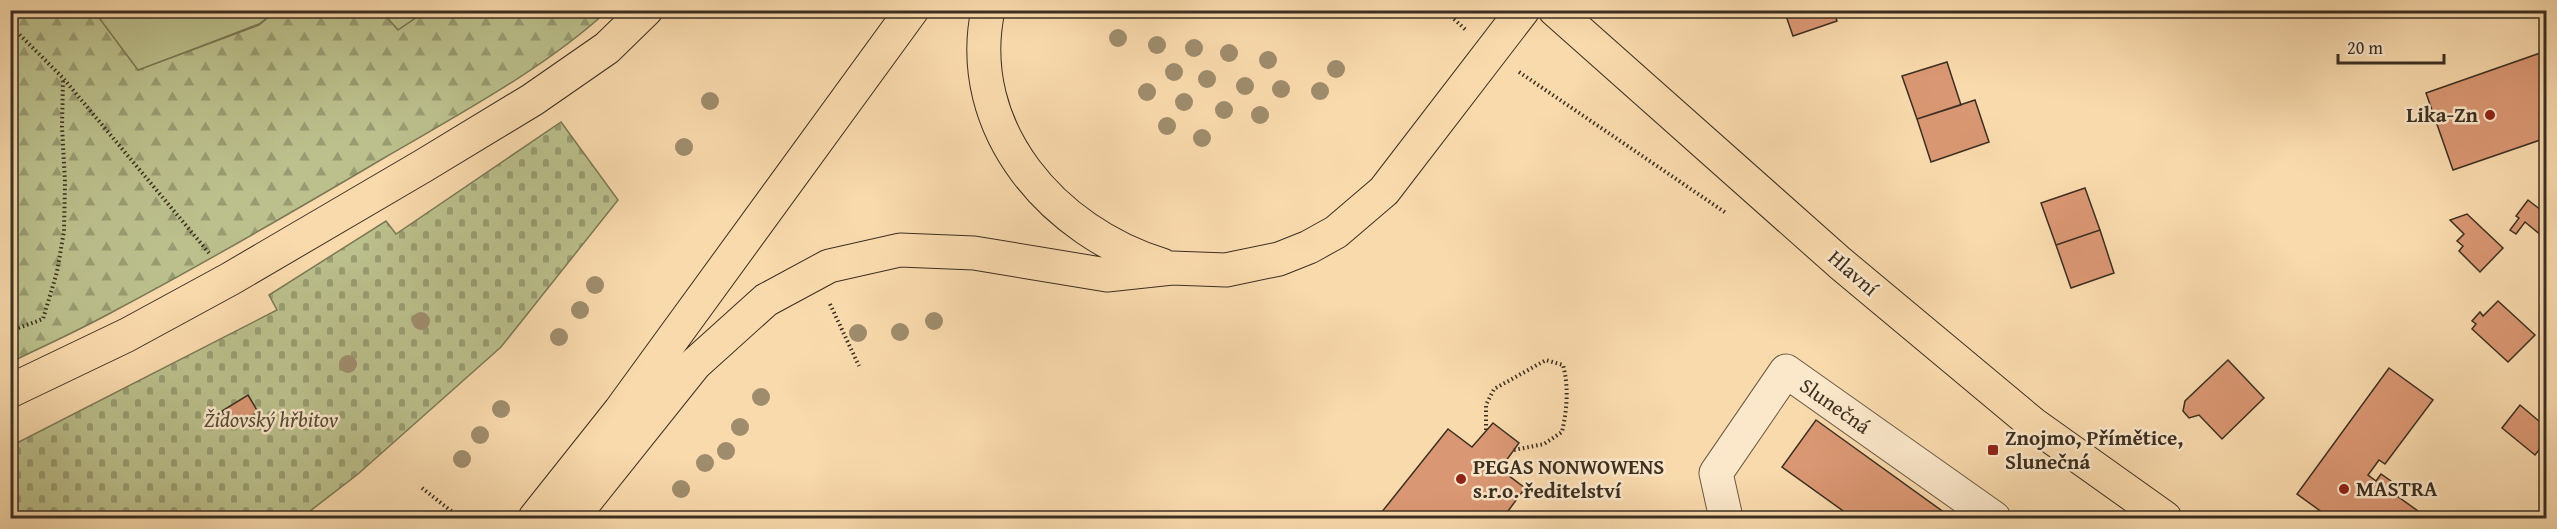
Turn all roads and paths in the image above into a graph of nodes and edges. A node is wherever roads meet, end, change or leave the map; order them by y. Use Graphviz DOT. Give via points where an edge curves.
graph roads {
  1 [pos="646,10"];
  2 [pos="912,10"];
  3 [pos="988,10"];
  4 [pos="1444,10"];
  5 [pos="1523,10"];
  6 [pos="1555,10"];
  7 [pos="10,24"];
  8 [pos="1492,51"];
  9 [pos="63,78"];
  10 [pos="1726,213"];
  11 [pos="1172,268"];
  12 [pos="230,279"];
  13 [pos="830,302"];
  14 [pos="10,331"];
  15 [pos="859,366"];
  16 [pos="10,391"];
  17 [pos="1486,430"];
  18 [pos="1514,450"];
  19 [pos="422,488"];
  20 [pos="459,519"];
  21 [pos="536,519"];
  22 [pos="572,519"];
  23 [pos="1726,519"];
  24 [pos="1994,519"];
  25 [pos="2165,519"];
  1 -- 12 [label="main road" via="607,48 532,100"];
  2 -- 21 [label="main road" via="641,383"];
  3 -- 11 [label="main road" via="984,56 996,118 1011,150 1032,180 1081,227 1139,259"];
  4 -- 8 [label="path"];
  5 -- 8 [label="main road"];
  6 -- 25 [label="main road, Hlavní" via="1840,263 2033,424"];
  7 -- 9 [label="path"];
  8 -- 10 [label="path"];
  8 -- 11 [label="main road" via="1384,191 1336,232 1299,251 1253,266 1227,270"];
  9 -- 12 [label="path"];
  9 -- 14 [label="path" via="65,182 57,272 43,319"];
  11 -- 22 [label="main road" via="1107,275 974,253 900,250 829,267 766,300 695,364"];
  12 -- 16 [label="main road" via="127,335"];
  13 -- 15 [label="path"];
  17 -- 18 [label="path" via="1486,405 1494,389 1546,360 1563,365 1567,382 1562,432 1544,444"];
  19 -- 20 [label="path"];
  23 -- 24 [label="street, Slunečná" via="1716,473 1786,371"];
}
